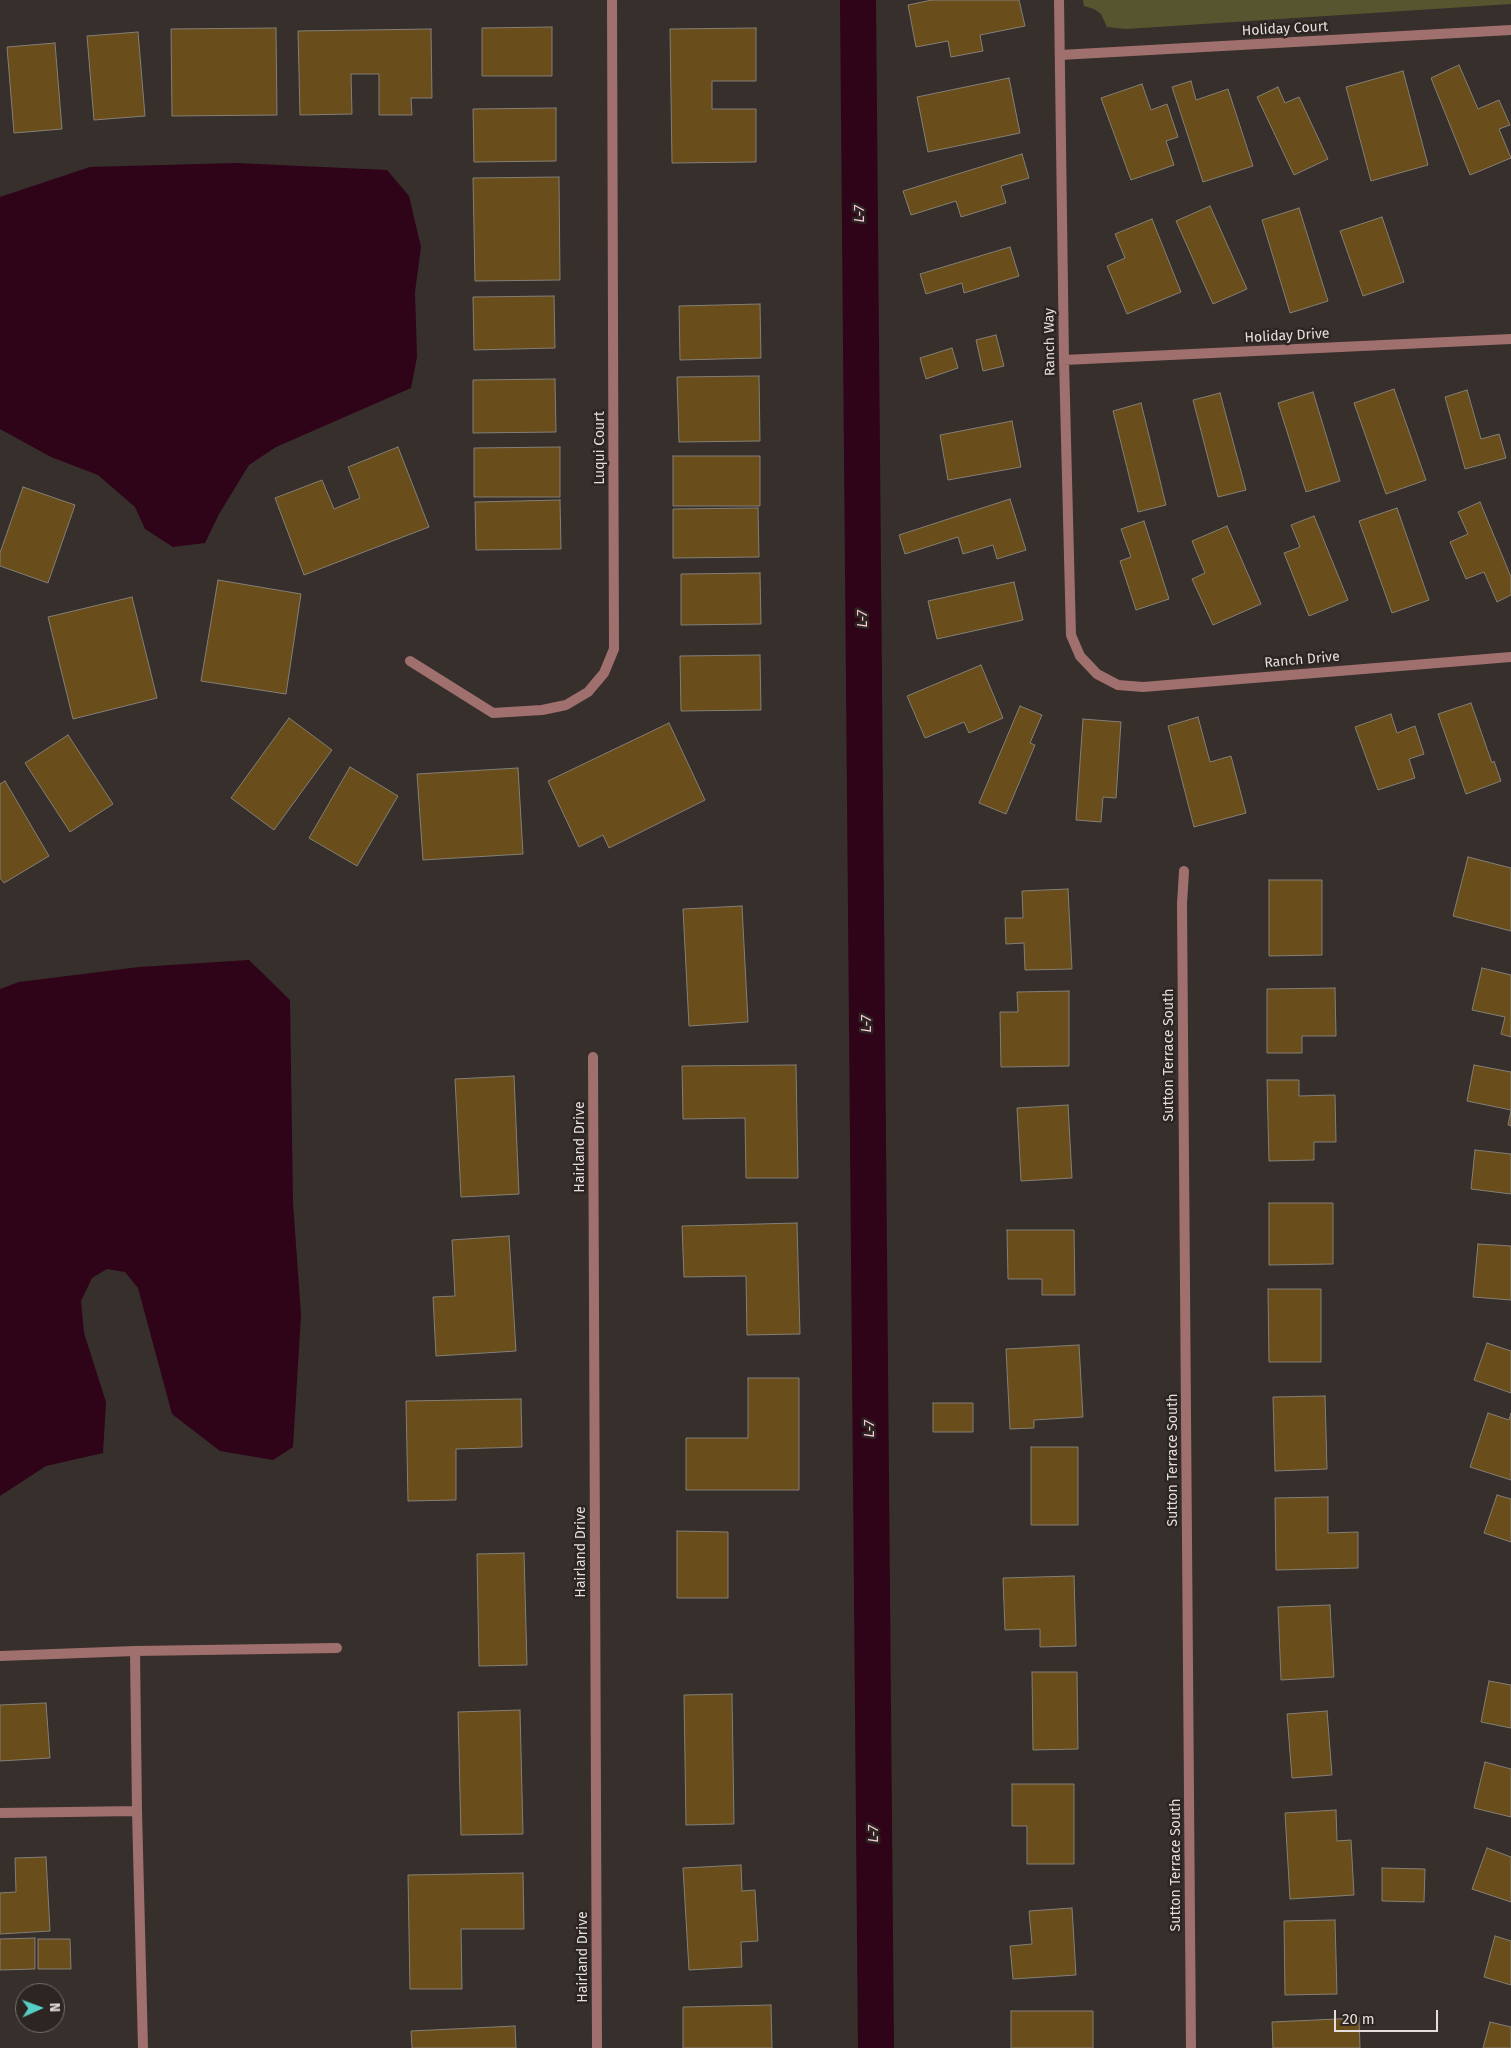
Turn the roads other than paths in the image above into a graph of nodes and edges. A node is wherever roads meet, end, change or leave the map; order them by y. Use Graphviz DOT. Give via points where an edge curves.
graph roads {
  1 [pos="612,0"];
  2 [pos="1059,0"];
  3 [pos="1511,30"];
  4 [pos="1060,55"];
  5 [pos="1511,339"];
  6 [pos="1064,360"];
  7 [pos="1511,657"];
  8 [pos="410,661"];
  9 [pos="1097,674"];
  10 [pos="1184,871"];
  11 [pos="593,1057"];
  12 [pos="337,1648"];
  13 [pos="135,1651"];
  14 [pos="0,1656"];
  15 [pos="137,1811"];
  16 [pos="0,1813"];
  17 [pos="143,2048"];
  18 [pos="598,2048"];
  19 [pos="1191,2048"];
  1 -- 8 [label="street, Luqui Court" via="614,649 604,673 588,692 566,705 493,713"];
  2 -- 4 [label="street, Ranch Way"];
  3 -- 4 [label="street, Holiday Court"];
  4 -- 6 [label="street, Ranch Way"];
  5 -- 6 [label="street, Holiday Drive"];
  6 -- 9 [label="street, Ranch Way" via="1070,635 1080,656"];
  7 -- 9 [label="street, Ranch Drive" via="1143,687 1118,685"];
  10 -- 19 [label="street, Sutton Terrace South"];
  11 -- 18 [label="street, Hairland Drive"];
  12 -- 13 [label="street"];
  13 -- 14 [label="street"];
  13 -- 15 [label="street"];
  15 -- 16 [label="street"];
  15 -- 17 [label="street"];
}
